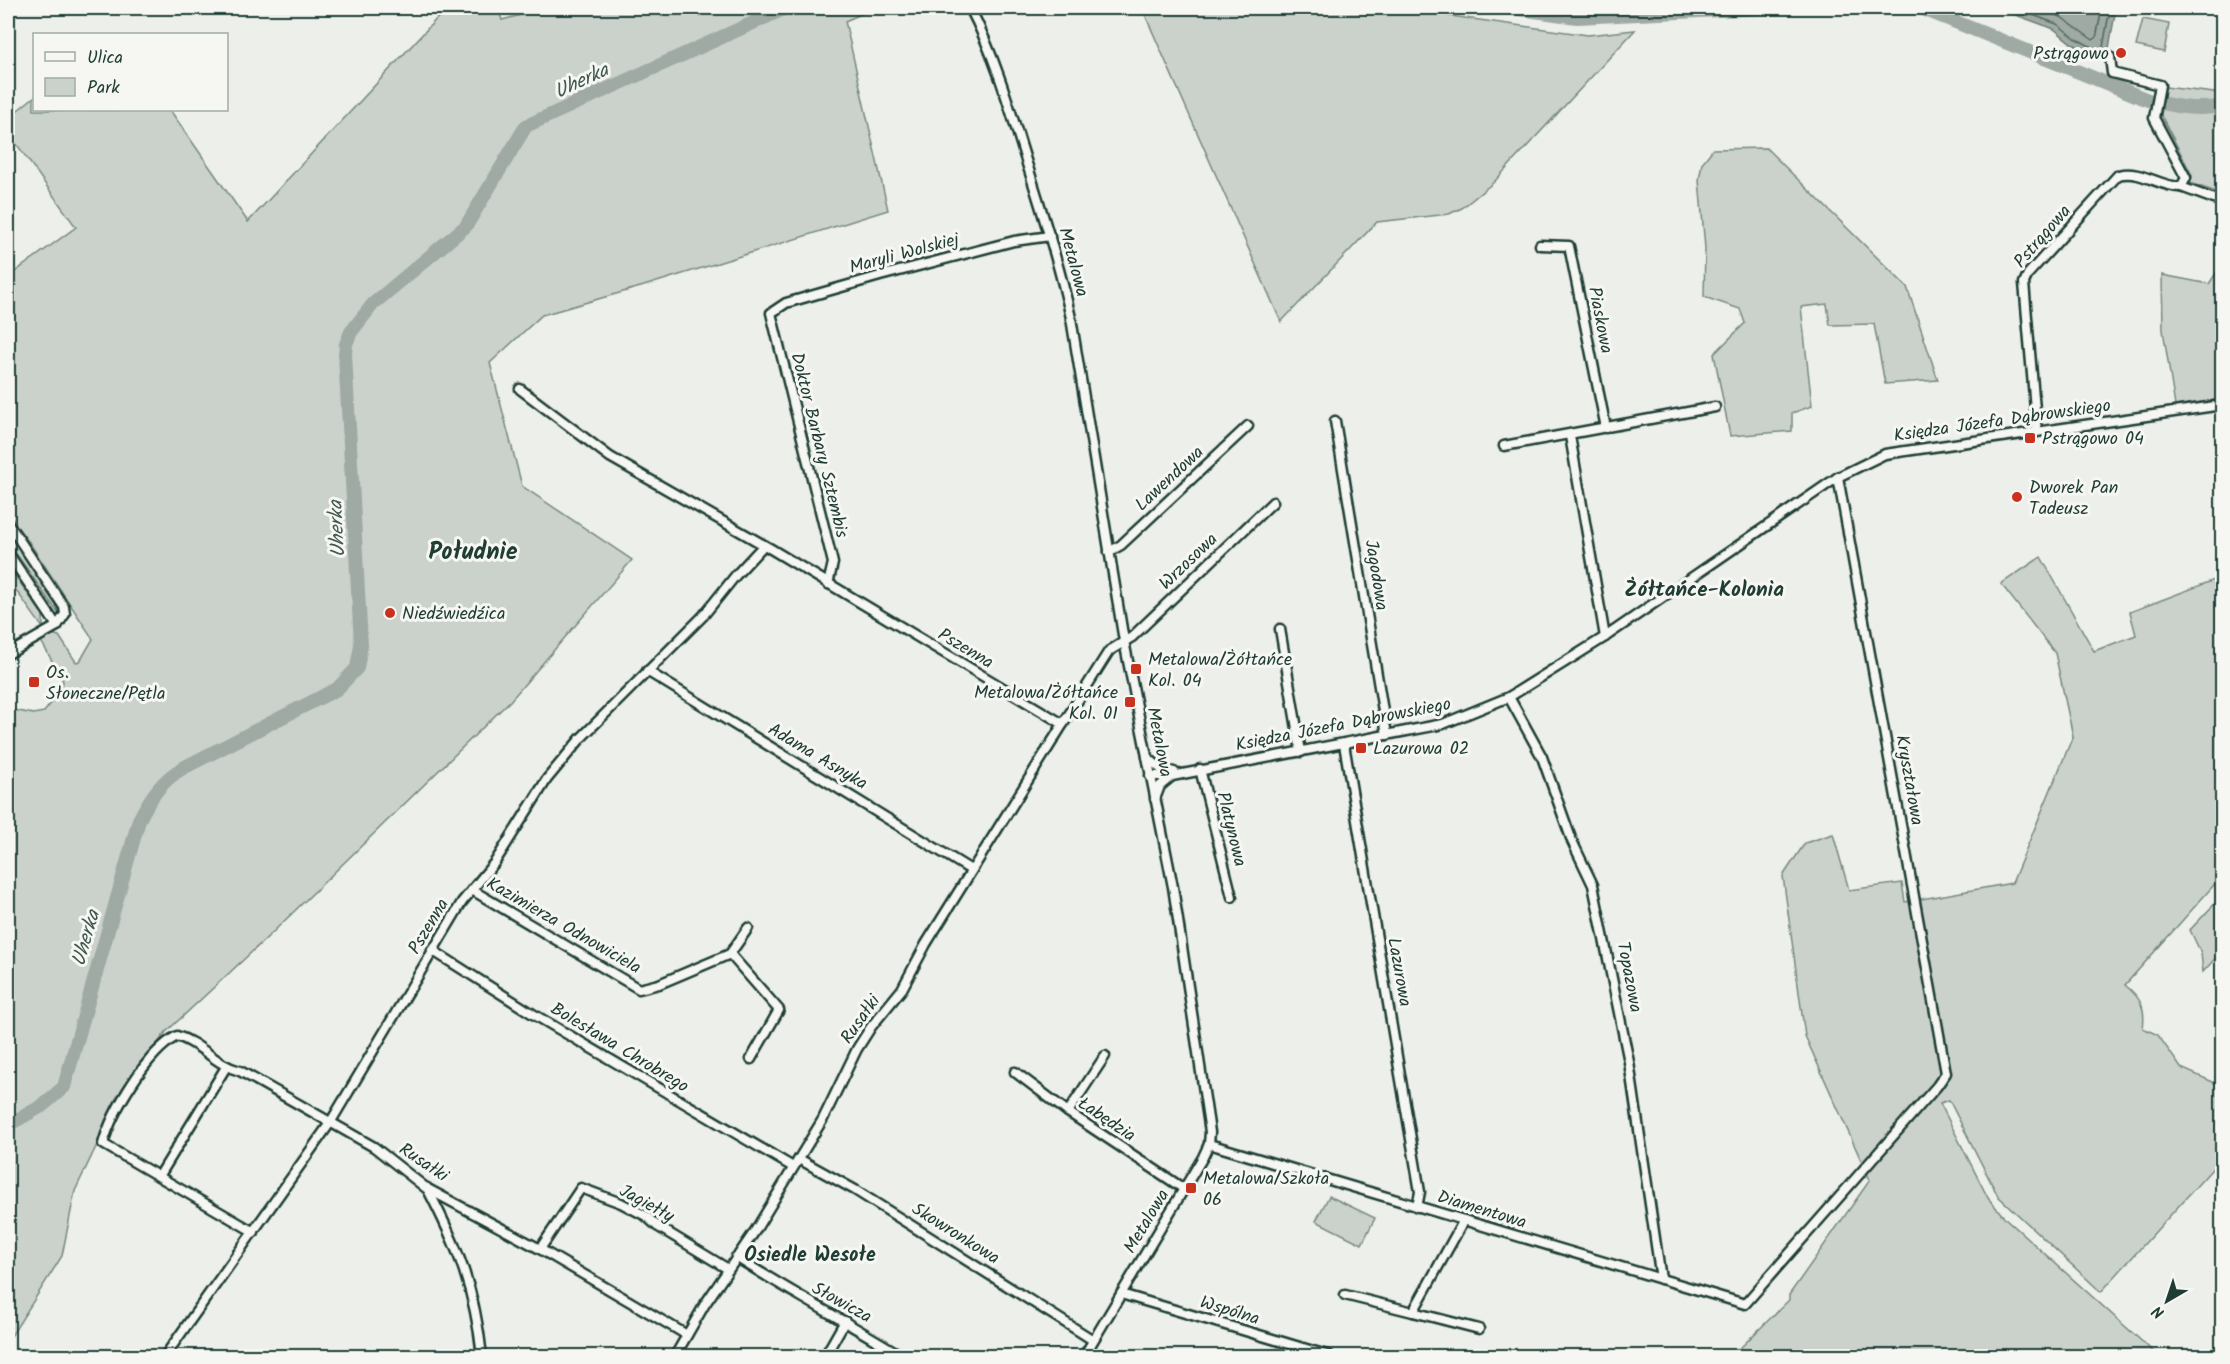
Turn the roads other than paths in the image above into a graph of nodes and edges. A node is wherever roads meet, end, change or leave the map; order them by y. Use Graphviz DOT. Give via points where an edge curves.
graph roads {
  1 [pos="970,8"];
  2 [pos="2110,57"];
  3 [pos="2181,187"];
  4 [pos="2223,202"];
  5 [pos="1050,236"];
  6 [pos="1540,245"];
  7 [pos="771,313"];
  8 [pos="520,389"];
  9 [pos="2223,405"];
  10 [pos="1715,406"];
  11 [pos="1335,421"];
  12 [pos="1248,426"];
  13 [pos="1606,428"];
  14 [pos="2037,432"];
  15 [pos="1570,436"];
  16 [pos="1504,446"];
  17 [pos="1838,477"];
  18 [pos="1272,502"];
  19 [pos="8,523"];
  20 [pos="763,546"];
  21 [pos="1109,552"];
  22 [pos="8,553"];
  23 [pos="828,584"];
  24 [pos="57,626"];
  25 [pos="1280,629"];
  26 [pos="1605,637"];
  27 [pos="1124,641"];
  28 [pos="8,654"];
  29 [pos="647,671"];
  30 [pos="1509,697"];
  31 [pos="1063,724"];
  32 [pos="1387,735"];
  33 [pos="1344,744"];
  34 [pos="1301,752"];
  35 [pos="1146,755"];
  36 [pos="1161,769"];
  37 [pos="1200,769"];
  38 [pos="1184,773"];
  39 [pos="1150,776"];
  40 [pos="1172,776"];
  41 [pos="1155,799"];
  42 [pos="971,870"];
  43 [pos="472,890"];
  44 [pos="1232,897"];
  45 [pos="748,928"];
  46 [pos="432,950"];
  47 [pos="730,954"];
  48 [pos="1105,1056"];
  49 [pos="751,1059"];
  50 [pos="226,1067"];
  51 [pos="1015,1072"];
  52 [pos="1068,1113"];
  53 [pos="330,1123"];
  54 [pos="1209,1144"];
  55 [pos="799,1159"];
  56 [pos="793,1167"];
  57 [pos="160,1175"];
  58 [pos="426,1188"];
  59 [pos="1184,1189"];
  60 [pos="1418,1207"];
  61 [pos="1464,1220"];
  62 [pos="254,1232"];
  63 [pos="540,1249"];
  64 [pos="736,1257"];
  65 [pos="728,1269"];
  66 [pos="1660,1279"];
  67 [pos="1121,1294"];
  68 [pos="1345,1295"];
  69 [pos="1745,1304"];
  70 [pos="1413,1312"];
  71 [pos="845,1321"];
  72 [pos="1479,1329"];
  73 [pos="687,1335"];
  74 [pos="1094,1340"];
  75 [pos="165,1356"];
  76 [pos="482,1356"];
  77 [pos="675,1356"];
  78 [pos="825,1356"];
  79 [pos="902,1356"];
  80 [pos="1084,1356"];
  81 [pos="1330,1356"];
  1 -- 5 [label="street, Metalowa" via="996,68"];
  2 -- 3 [label="street" via="2112,73 2160,85 2154,118 2186,178"];
  3 -- 4 [label="street, Pstrągowa"];
  3 -- 14 [label="street, Pstrągowa" via="2136,174 2118,176 2028,274 2024,283"];
  5 -- 7 [label="street, Maryli Wolskiej" via="1014,241 880,276 786,303"];
  5 -- 21 [label="street, Metalowa" via="1071,318"];
  6 -- 13 [label="street, Piaskowa" via="1569,246"];
  7 -- 23 [label="street, Doktor Barbary Sztembis" via="833,563"];
  8 -- 20 [label="street, Pszenna" via="610,457"];
  9 -- 14 [label="street, Księdza Józefa Dąbrowskiego"];
  10 -- 13 [label="street"];
  11 -- 32 [label="street, Jagodowa"];
  12 -- 21 [label="street, Lawendowa"];
  13 -- 15 [label="street"];
  14 -- 17 [label="street, Księdza Józefa Dąbrowskiego" via="1896,451"];
  15 -- 16 [label="street"];
  15 -- 26 [label="street"];
  17 -- 26 [label="street, Księdza Józefa Dąbrowskiego"];
  17 -- 69 [label="street, Kryształowa" via="1946,1073"];
  18 -- 27 [label="street, Wrzosowa"];
  19 -- 24 [label="street" via="63,607 65,614"];
  20 -- 23 [label="street, Pszenna"];
  20 -- 29 [label="street, Pszenna" via="704,616"];
  21 -- 27 [label="street, Metalowa"];
  22 -- 24 [label="street"];
  23 -- 31 [label="street, Pszenna"];
  24 -- 28 [label="street"];
  25 -- 34 [label="street"];
  26 -- 30 [label="street, Księdza Józefa Dąbrowskiego"];
  27 -- 31 [label="street" via="1109,651"];
  27 -- 35 [label="street, Metalowa"];
  29 -- 42 [label="street, Adama Asnyka"];
  29 -- 43 [label="street, Pszenna" via="547,779 495,862"];
  30 -- 32 [label="street, Księdza Józefa Dąbrowskiego" via="1443,724"];
  30 -- 66 [label="street, Topazowa" via="1542,756 1572,841 1593,885 1627,1052"];
  31 -- 42 [label="street, Rusałki"];
  32 -- 33 [label="street, Księdza Józefa Dąbrowskiego"];
  33 -- 34 [label="street, Księdza Józefa Dąbrowskiego"];
  33 -- 60 [label="street, Lazurowa" via="1418,1180"];
  34 -- 37 [label="street, Księdza Józefa Dąbrowskiego"];
  35 -- 36 [label="street"];
  35 -- 39 [label="street, Metalowa"];
  36 -- 38 [label="street, Księdza Józefa Dąbrowskiego"];
  36 -- 39 [label="street"];
  37 -- 38 [label="street, Księdza Józefa Dąbrowskiego"];
  37 -- 44 [label="street, Platynowa"];
  38 -- 40 [label="street, Księdza Józefa Dąbrowskiego"];
  39 -- 40 [label="street, Księdza Józefa Dąbrowskiego"];
  39 -- 41 [label="street, Metalowa"];
  40 -- 41 [label="street" via="1160,786"];
  41 -- 54 [label="street, Metalowa" via="1173,888"];
  42 -- 55 [label="street, Rusałki" via="914,971 857,1049"];
  43 -- 46 [label="street, Pszenna"];
  43 -- 47 [label="street, Kazimierza Odnowiciela" via="639,988"];
  45 -- 47 [label="street"];
  46 -- 53 [label="street, Pszenna"];
  46 -- 56 [label="street, Bolesława Chrobrego"];
  47 -- 49 [label="street" via="779,1010"];
  48 -- 52 [label="street"];
  50 -- 53 [label="street, Rusałki" via="240,1071"];
  50 -- 57 [label="street"];
  50 -- 57 [label="street, Rusałki" via="190,1040 177,1036 167,1041 132,1085 103,1144"];
  51 -- 52 [label="street, Łabędzia"];
  52 -- 59 [label="street, Łabędzia"];
  53 -- 58 [label="street, Rusałki" via="374,1148"];
  53 -- 62 [label="street, Pszenna"];
  54 -- 59 [label="street, Metalowa"];
  54 -- 60 [label="street, Diamentowa"];
  55 -- 56 [label="street, Rusałki"];
  55 -- 74 [label="street, Skowronkowa"];
  56 -- 64 [label="street, Rusałki"];
  57 -- 62 [label="street" via="174,1187"];
  58 -- 63 [label="street, Rusałki"];
  58 -- 76 [label="street" via="468,1275"];
  59 -- 67 [label="street, Metalowa"];
  60 -- 61 [label="street, Diamentowa"];
  61 -- 66 [label="street, Diamentowa"];
  61 -- 70 [label="street"];
  62 -- 75 [label="street, Pszenna"];
  63 -- 65 [label="street, Jagiełły" via="581,1188 646,1216"];
  63 -- 73 [label="street, Rusałki"];
  64 -- 65 [label="street, Rusałki"];
  64 -- 71 [label="street, Słowicza"];
  65 -- 73 [label="street, Rusałki"];
  66 -- 69 [label="street, Diamentowa"];
  67 -- 74 [label="street, Metalowa"];
  67 -- 81 [label="street, Wspólna"];
  68 -- 70 [label="street"];
  70 -- 72 [label="street"];
  71 -- 78 [label="street"];
  71 -- 79 [label="street, Słowicza"];
  73 -- 77 [label="street, Rusałki"];
  74 -- 80 [label="street, Metalowa"];
}
